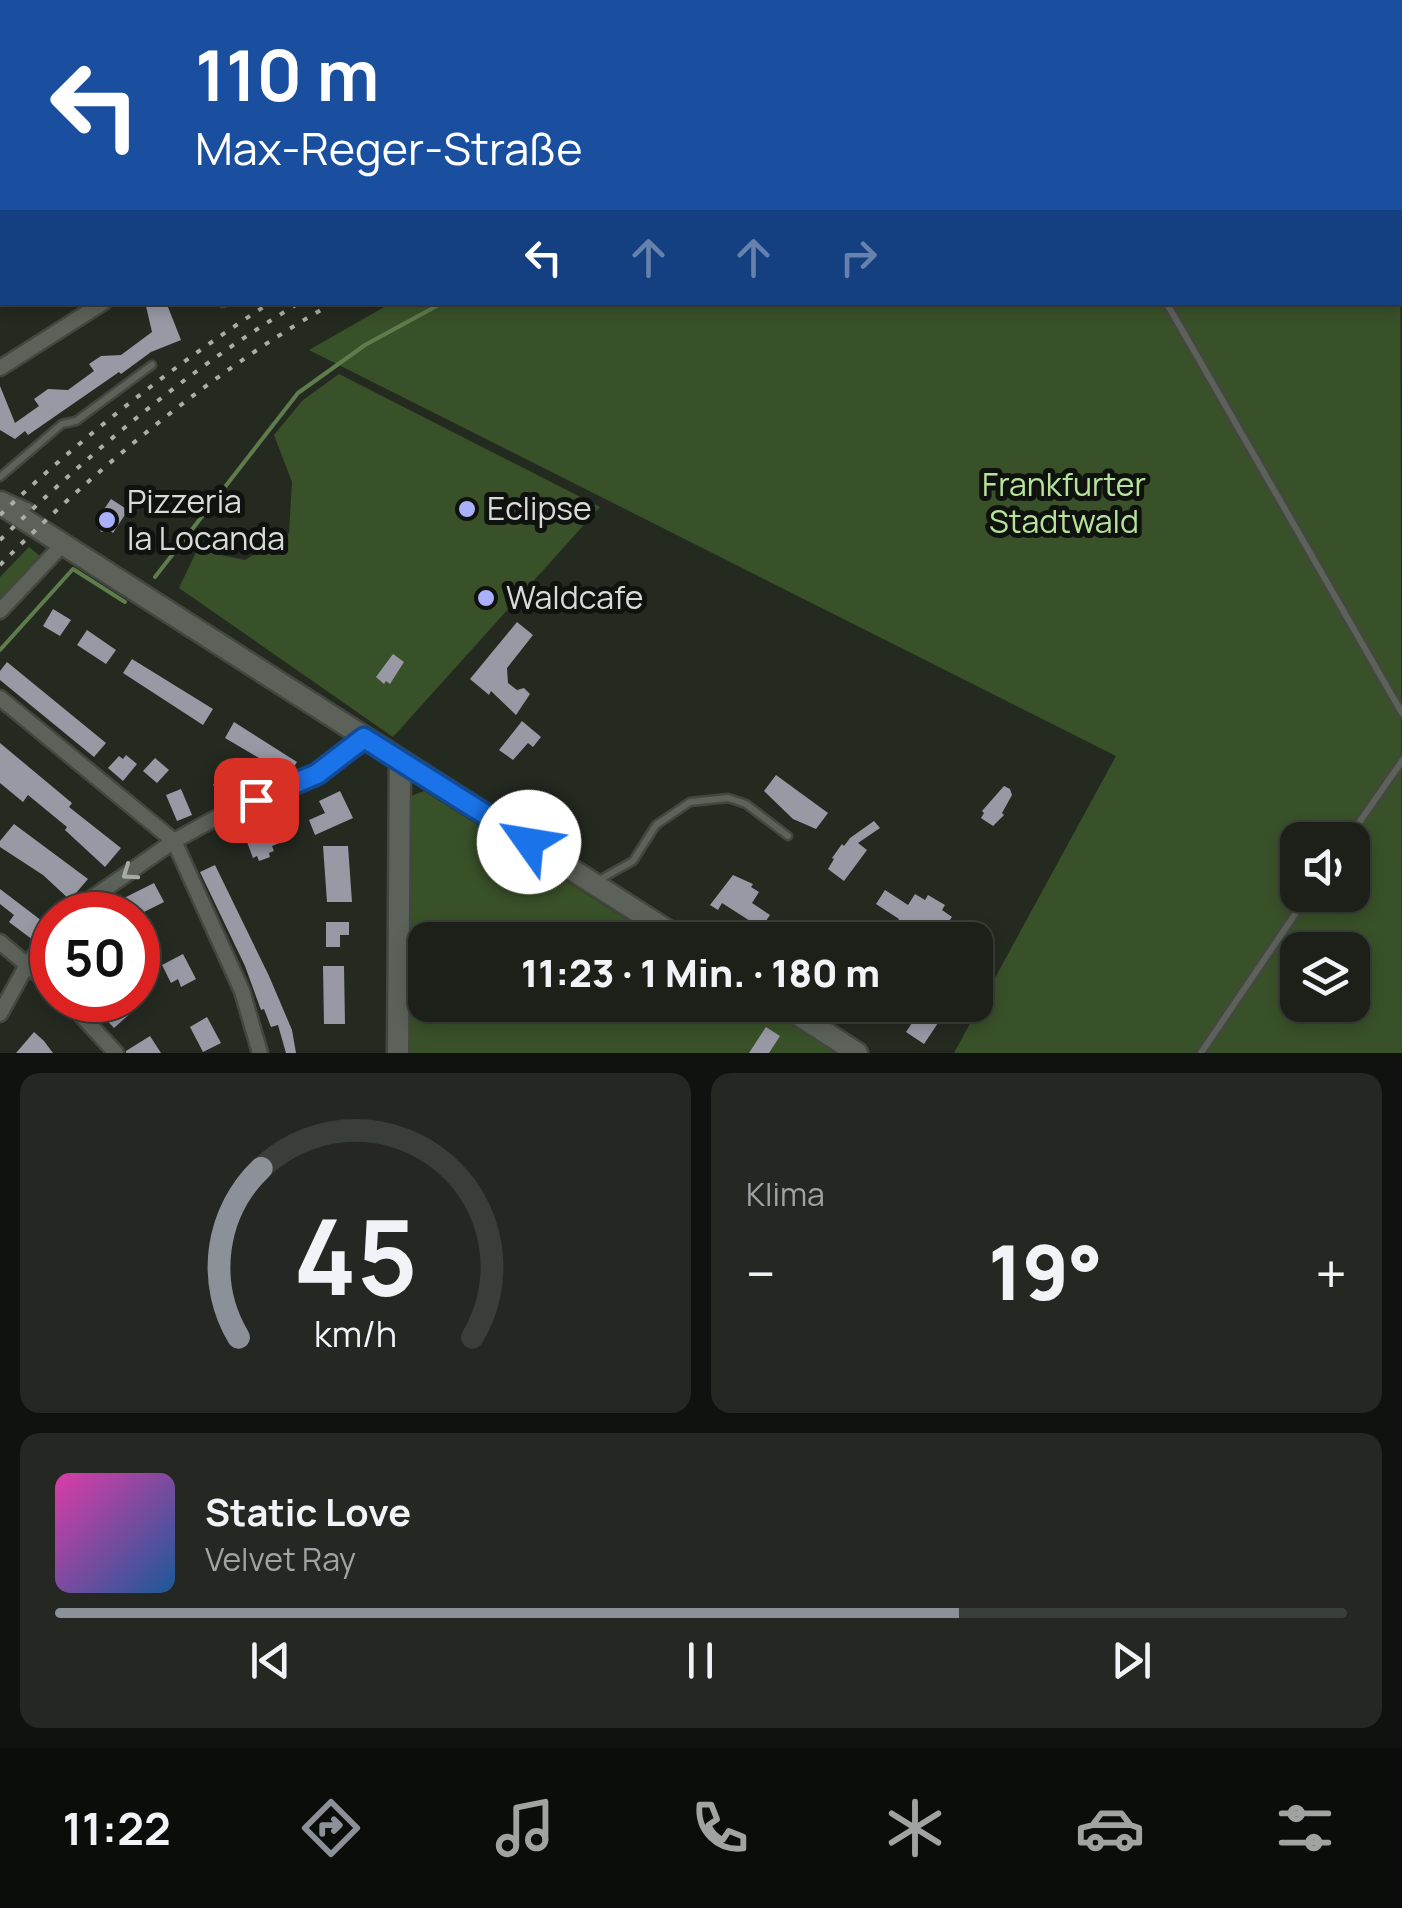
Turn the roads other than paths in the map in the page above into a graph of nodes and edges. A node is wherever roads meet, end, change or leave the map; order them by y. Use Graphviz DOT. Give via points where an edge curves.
graph roads {
  1 [pos="99,305"];
  2 [pos="1168,305"];
  3 [pos="152,365"];
  4 [pos="0,368"];
  5 [pos="0,478"];
  6 [pos="0,496"];
  7 [pos="0,504"];
  8 [pos="29,507"];
  9 [pos="64,543"];
  10 [pos="0,610"];
  11 [pos="0,698"];
  12 [pos="1402,713"];
  13 [pos="364,738"];
  14 [pos="400,761"];
  15 [pos="1402,761"];
  16 [pos="1360,822"];
  17 [pos="788,836"];
  18 [pos="174,841"];
  19 [pos="594,883"];
  20 [pos="101,892"];
  21 [pos="1296,912"];
  22 [pos="654,922"];
  23 [pos="0,942"];
  24 [pos="28,963"];
  25 [pos="0,1014"];
  26 [pos="87,1022"];
  27 [pos="810,1022"];
  28 [pos="116,1053"];
  29 [pos="260,1053"];
  30 [pos="398,1053"];
  31 [pos="858,1053"];
  32 [pos="1201,1053"];
  1 -- 4 [label="street"];
  2 -- 12 [label="lane"];
  3 -- 5 [label="lane" via="76,422 62,424"];
  6 -- 8 [label="lane"];
  7 -- 9 [label="main road"];
  9 -- 10 [label="street"];
  9 -- 13 [label="main road"];
  11 -- 18 [label="street"];
  13 -- 14 [label="main road"];
  13 -- 18 [label="street" via="317,774"];
  14 -- 19 [label="main road"];
  14 -- 30 [label="main road"];
  15 -- 16 [label="lane"];
  17 -- 19 [label="lane" via="746,804 728,798 690,802 656,825 633,861"];
  18 -- 20 [label="street, one-way"];
  18 -- 29 [label="street" via="242,991"];
  19 -- 22 [label="main road"];
  21 -- 32 [label="lane"];
  23 -- 24 [label="street"];
  24 -- 25 [label="street"];
  26 -- 28 [label="street"];
  27 -- 31 [label="main road"];
}
